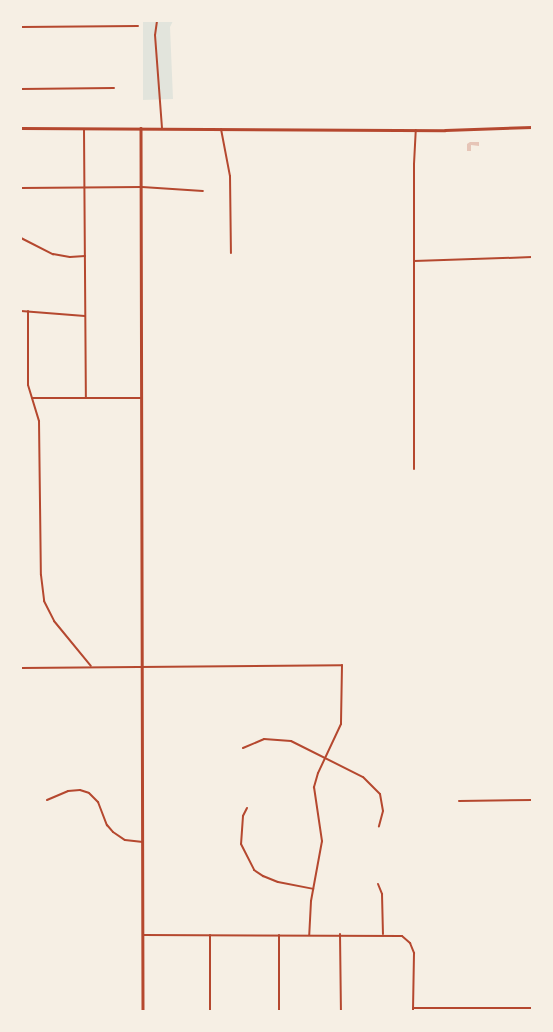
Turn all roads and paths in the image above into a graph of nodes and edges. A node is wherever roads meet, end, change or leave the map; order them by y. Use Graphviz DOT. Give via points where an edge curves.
graph roads {
  1 [pos="157,21"];
  2 [pos="21,26"];
  3 [pos="138,26"];
  4 [pos="114,88"];
  5 [pos="21,89"];
  6 [pos="532,127"];
  7 [pos="21,128"];
  8 [pos="141,128"];
  9 [pos="162,128"];
  10 [pos="221,128"];
  11 [pos="84,129"];
  12 [pos="416,129"];
  13 [pos="142,187"];
  14 [pos="21,188"];
  15 [pos="84,188"];
  16 [pos="203,191"];
  17 [pos="21,238"];
  18 [pos="231,253"];
  19 [pos="84,256"];
  20 [pos="532,257"];
  21 [pos="414,261"];
  22 [pos="21,311"];
  23 [pos="28,311"];
  24 [pos="85,316"];
  25 [pos="32,398"];
  26 [pos="86,398"];
  27 [pos="142,398"];
  28 [pos="414,469"];
  29 [pos="91,666"];
  30 [pos="143,666"];
  31 [pos="21,668"];
  32 [pos="243,748"];
  33 [pos="326,756"];
  34 [pos="47,800"];
  35 [pos="532,800"];
  36 [pos="459,801"];
  37 [pos="247,808"];
  38 [pos="379,826"];
  39 [pos="143,842"];
  40 [pos="378,884"];
  41 [pos="313,890"];
  42 [pos="340,934"];
  43 [pos="383,934"];
  44 [pos="143,935"];
  45 [pos="210,935"];
  46 [pos="279,935"];
  47 [pos="309,935"];
  48 [pos="532,1008"];
  49 [pos="413,1010"];
  50 [pos="143,1011"];
  51 [pos="210,1011"];
  52 [pos="279,1011"];
  53 [pos="341,1011"];
  1 -- 9 [label="street" via="155,35"];
  2 -- 3 [label="street"];
  4 -- 5 [label="street"];
  6 -- 12 [label="main road"];
  7 -- 11 [label="main road"];
  8 -- 9 [label="main road"];
  8 -- 11 [label="main road"];
  8 -- 13 [label="street"];
  9 -- 10 [label="main road"];
  10 -- 12 [label="main road"];
  10 -- 18 [label="street" via="230,176"];
  11 -- 15 [label="street"];
  12 -- 21 [label="street"];
  13 -- 15 [label="street"];
  13 -- 16 [label="street"];
  13 -- 27 [label="street"];
  14 -- 15 [label="street"];
  15 -- 19 [label="street"];
  17 -- 19 [label="street" via="53,254"];
  19 -- 24 [label="street"];
  20 -- 21 [label="street"];
  21 -- 28 [label="street"];
  22 -- 23 [label="street"];
  23 -- 24 [label="street"];
  23 -- 25 [label="street" via="28,385"];
  24 -- 26 [label="street"];
  25 -- 26 [label="street"];
  25 -- 29 [label="street" via="39,421 41,575 44,601 54,621"];
  26 -- 27 [label="street"];
  27 -- 30 [label="street"];
  29 -- 30 [label="street"];
  29 -- 31 [label="street"];
  30 -- 33 [label="street" via="342,665 341,724"];
  30 -- 39 [label="street"];
  32 -- 33 [label="street" via="264,739 282,739"];
  33 -- 38 [label="street" via="363,777 376,788 382,802"];
  33 -- 41 [label="street" via="314,787 322,841"];
  34 -- 39 [label="street" via="68,791 80,790 89,793 98,802 107,825 113,832 125,840"];
  35 -- 36 [label="street"];
  37 -- 41 [label="street" via="243,816 241,844 254,870 273,880"];
  39 -- 44 [label="street"];
  40 -- 43 [label="street" via="382,894"];
  41 -- 47 [label="street"];
  42 -- 43 [label="street"];
  42 -- 47 [label="street"];
  42 -- 53 [label="street"];
  43 -- 49 [label="street" via="402,936 410,943 414,953"];
  44 -- 45 [label="street"];
  44 -- 50 [label="street"];
  45 -- 46 [label="street"];
  45 -- 51 [label="street"];
  46 -- 47 [label="street"];
  46 -- 52 [label="street"];
  48 -- 49 [label="street"];
}
